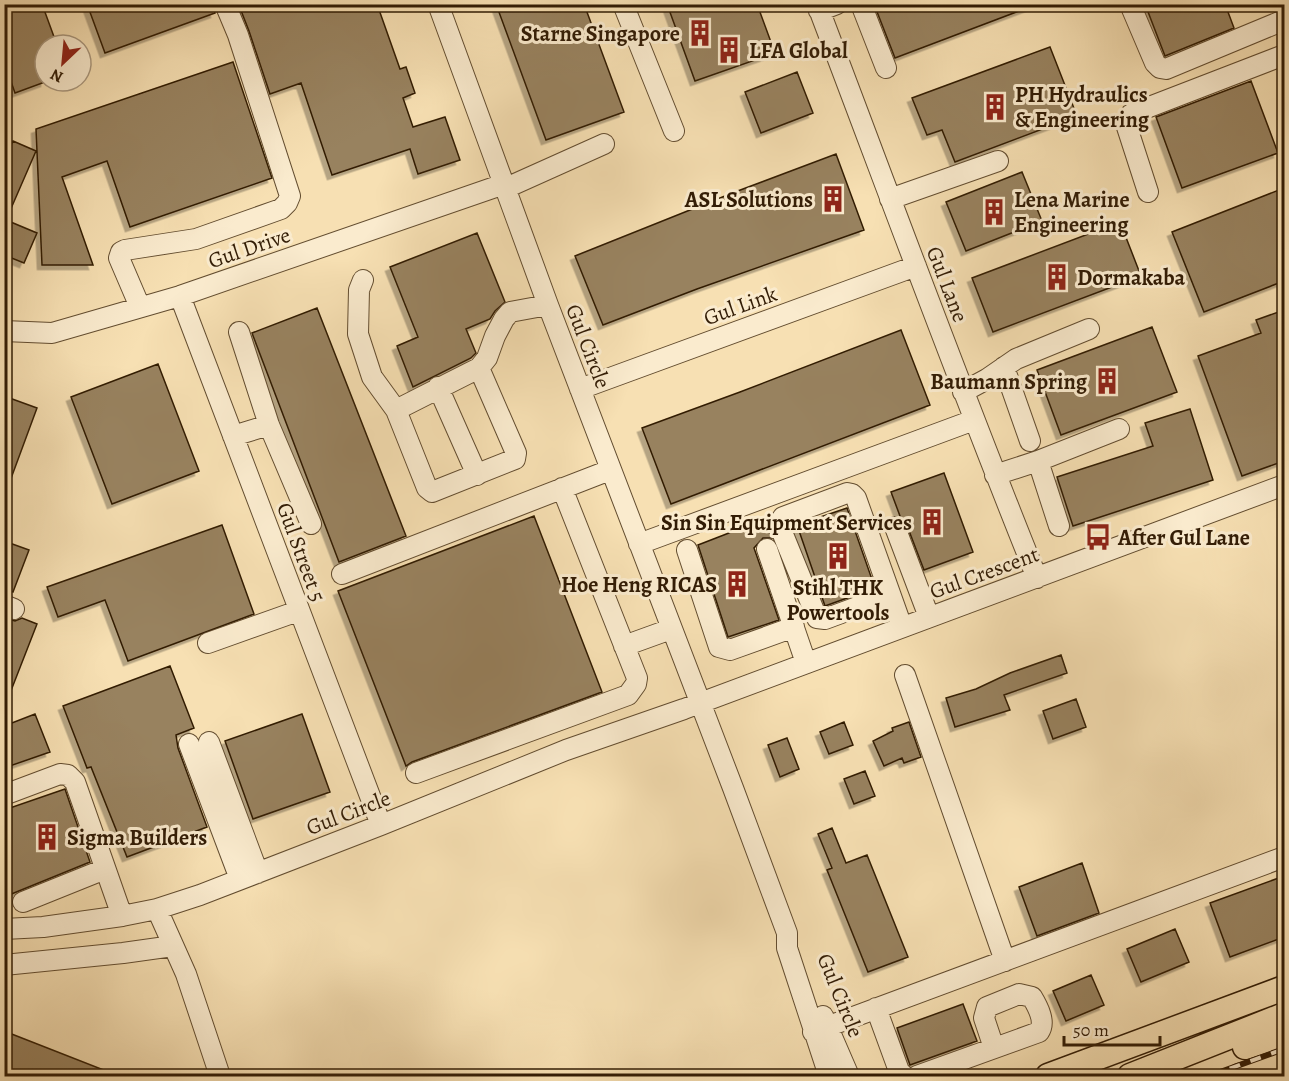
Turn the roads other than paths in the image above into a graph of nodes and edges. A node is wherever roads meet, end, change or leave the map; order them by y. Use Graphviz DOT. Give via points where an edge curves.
graph roads {
  1 [pos="225,4"];
  2 [pos="438,4"];
  3 [pos="623,4"];
  4 [pos="861,4"];
  5 [pos="1133,4"];
  6 [pos="1279,4"];
  7 [pos="824,7"];
  8 [pos="1284,19"];
  9 [pos="1284,55"];
  10 [pos="886,68"];
  11 [pos="674,131"];
  12 [pos="604,144"];
  13 [pos="998,162"];
  14 [pos="505,186"];
  15 [pos="1148,192"];
  16 [pos="890,199"];
  17 [pos="916,266"];
  18 [pos="363,280"];
  19 [pos="180,296"];
  20 [pos="548,305"];
  21 [pos="140,307"];
  22 [pos="1089,329"];
  23 [pos="4,331"];
  24 [pos="239,332"];
  25 [pos="1004,367"];
  26 [pos="479,369"];
  27 [pos="438,387"];
  28 [pos="580,389"];
  29 [pos="963,392"];
  30 [pos="396,410"];
  31 [pos="974,420"];
  32 [pos="269,425"];
  33 [pos="1119,429"];
  34 [pos="233,436"];
  35 [pos="1030,441"];
  36 [pos="1038,461"];
  37 [pos="610,470"];
  38 [pos="477,475"];
  39 [pos="995,475"];
  40 [pos="1284,485"];
  41 [pos="562,488"];
  42 [pos="311,524"];
  43 [pos="1059,526"];
  44 [pos="895,527"];
  45 [pos="639,544"];
  46 [pos="767,549"];
  47 [pos="687,550"];
  48 [pos="342,574"];
  49 [pos="1037,578"];
  50 [pos="890,595"];
  51 [pos="298,611"];
  52 [pos="929,617"];
  53 [pos="794,627"];
  54 [pos="902,627"];
  55 [pos="671,629"];
  56 [pos="208,643"];
  57 [pos="624,646"];
  58 [pos="806,663"];
  59 [pos="905,675"];
  60 [pos="700,703"];
  61 [pos="199,743"];
  62 [pos="416,773"];
  63 [pos="4,795"];
  64 [pos="381,825"];
  65 [pos="1284,857"];
  66 [pos="105,869"];
  67 [pos="249,876"];
  68 [pos="22,902"];
  69 [pos="157,909"];
  70 [pos="122,916"];
  71 [pos="4,929"];
  72 [pos="173,946"];
  73 [pos="1005,961"];
  74 [pos="4,965"];
  75 [pos="1284,988"];
  76 [pos="1284,1000"];
  77 [pos="876,1008"];
  78 [pos="1284,1016"];
  79 [pos="820,1029"];
  80 [pos="1165,1033"];
  81 [pos="1284,1034"];
  82 [pos="994,1048"];
  83 [pos="1284,1064"];
  84 [pos="220,1077"];
  85 [pos="829,1077"];
  86 [pos="849,1077"];
  87 [pos="904,1077"];
  88 [pos="917,1077"];
  89 [pos="1048,1077"];
  90 [pos="1131,1077"];
  91 [pos="1240,1077"];
  1 -- 21 [label="street" via="289,200 281,209 196,239 121,252 119,258"];
  2 -- 14 [label="street, Gul Circle"];
  3 -- 11 [label="street"];
  4 -- 10 [label="street"];
  5 -- 8 [label="street" via="1155,63 1166,69"];
  6 -- 8 [label="street"];
  7 -- 16 [label="street, Gul Lane"];
  9 -- 15 [label="street" via="1131,114 1126,124"];
  12 -- 14 [label="street, Gul Drive"];
  13 -- 16 [label="street"];
  14 -- 19 [label="street, Gul Drive"];
  14 -- 20 [label="street, Gul Circle"];
  16 -- 17 [label="street, Gul Lane"];
  17 -- 28 [label="street, Gul Link"];
  17 -- 29 [label="street, Gul Lane"];
  18 -- 30 [label="street" via="359,290 358,334 372,377"];
  19 -- 21 [label="street, Gul Drive"];
  19 -- 34 [label="street, Gul Street 5"];
  20 -- 26 [label="street" via="510,312"];
  20 -- 28 [label="street, Gul Circle"];
  21 -- 23 [label="street, Gul Drive" via="52,333"];
  22 -- 25 [label="street"];
  24 -- 32 [label="street"];
  25 -- 29 [label="street"];
  25 -- 35 [label="street"];
  26 -- 27 [label="street"];
  26 -- 38 [label="street" via="516,453 515,459"];
  27 -- 30 [label="street"];
  27 -- 38 [label="street"];
  28 -- 37 [label="street, Gul Circle"];
  29 -- 31 [label="street, Gul Lane"];
  30 -- 38 [label="street" via="427,488 432,492"];
  31 -- 39 [label="street, Gul Lane"];
  31 -- 45 [label="street"];
  32 -- 34 [label="street"];
  32 -- 42 [label="street"];
  33 -- 36 [label="street"];
  34 -- 51 [label="street, Gul Street 5"];
  36 -- 39 [label="street"];
  36 -- 43 [label="street"];
  37 -- 41 [label="street"];
  37 -- 45 [label="street, Gul Circle"];
  39 -- 49 [label="street, Gul Lane"];
  40 -- 49 [label="street, Gul Crescent"];
  41 -- 48 [label="street"];
  41 -- 57 [label="street"];
  44 -- 52 [label="street"];
  45 -- 55 [label="street, Gul Circle"];
  46 -- 53 [label="street"];
  47 -- 53 [label="street" via="719,647 730,650"];
  49 -- 52 [label="street, Gul Crescent"];
  50 -- 50 [label="street" via="852,494 783,517 780,527 817,618 825,619"];
  50 -- 54 [label="street"];
  51 -- 56 [label="street"];
  51 -- 64 [label="street, Gul Street 5"];
  52 -- 54 [label="street, Gul Crescent"];
  53 -- 58 [label="street"];
  54 -- 58 [label="street, Gul Crescent"];
  55 -- 57 [label="street"];
  55 -- 60 [label="street, Gul Circle"];
  57 -- 62 [label="street" via="637,678 628,695"];
  58 -- 60 [label="street, Gul Crescent"];
  59 -- 73 [label="street"];
  60 -- 64 [label="street, Gul Circle" via="566,750"];
  60 -- 79 [label="street, Gul Circle"];
  61 -- 67 [label="street"];
  63 -- 66 [label="street" via="60,774 68,775 75,782"];
  64 -- 67 [label="street, Gul Circle"];
  65 -- 73 [label="street"];
  66 -- 68 [label="street"];
  66 -- 70 [label="street"];
  67 -- 69 [label="street, Gul Circle"];
  69 -- 70 [label="street, Gul Circle"];
  69 -- 72 [label="street"];
  70 -- 71 [label="street, Gul Circle"];
  72 -- 74 [label="street"];
  72 -- 84 [label="street"];
  73 -- 77 [label="street"];
  75 -- 80 [label="main road"];
  76 -- 80 [label="main road" via="1209,1024"];
  77 -- 79 [label="street"];
  77 -- 87 [label="street"];
  78 -- 90 [label="main road"];
  79 -- 85 [label="street, Gul Circle"];
  79 -- 86 [label="street, Gul Circle"];
  80 -- 89 [label="main road"];
  81 -- 90 [label="main road"];
  82 -- 88 [label="street"];
  83 -- 91 [label="main road"];
}
